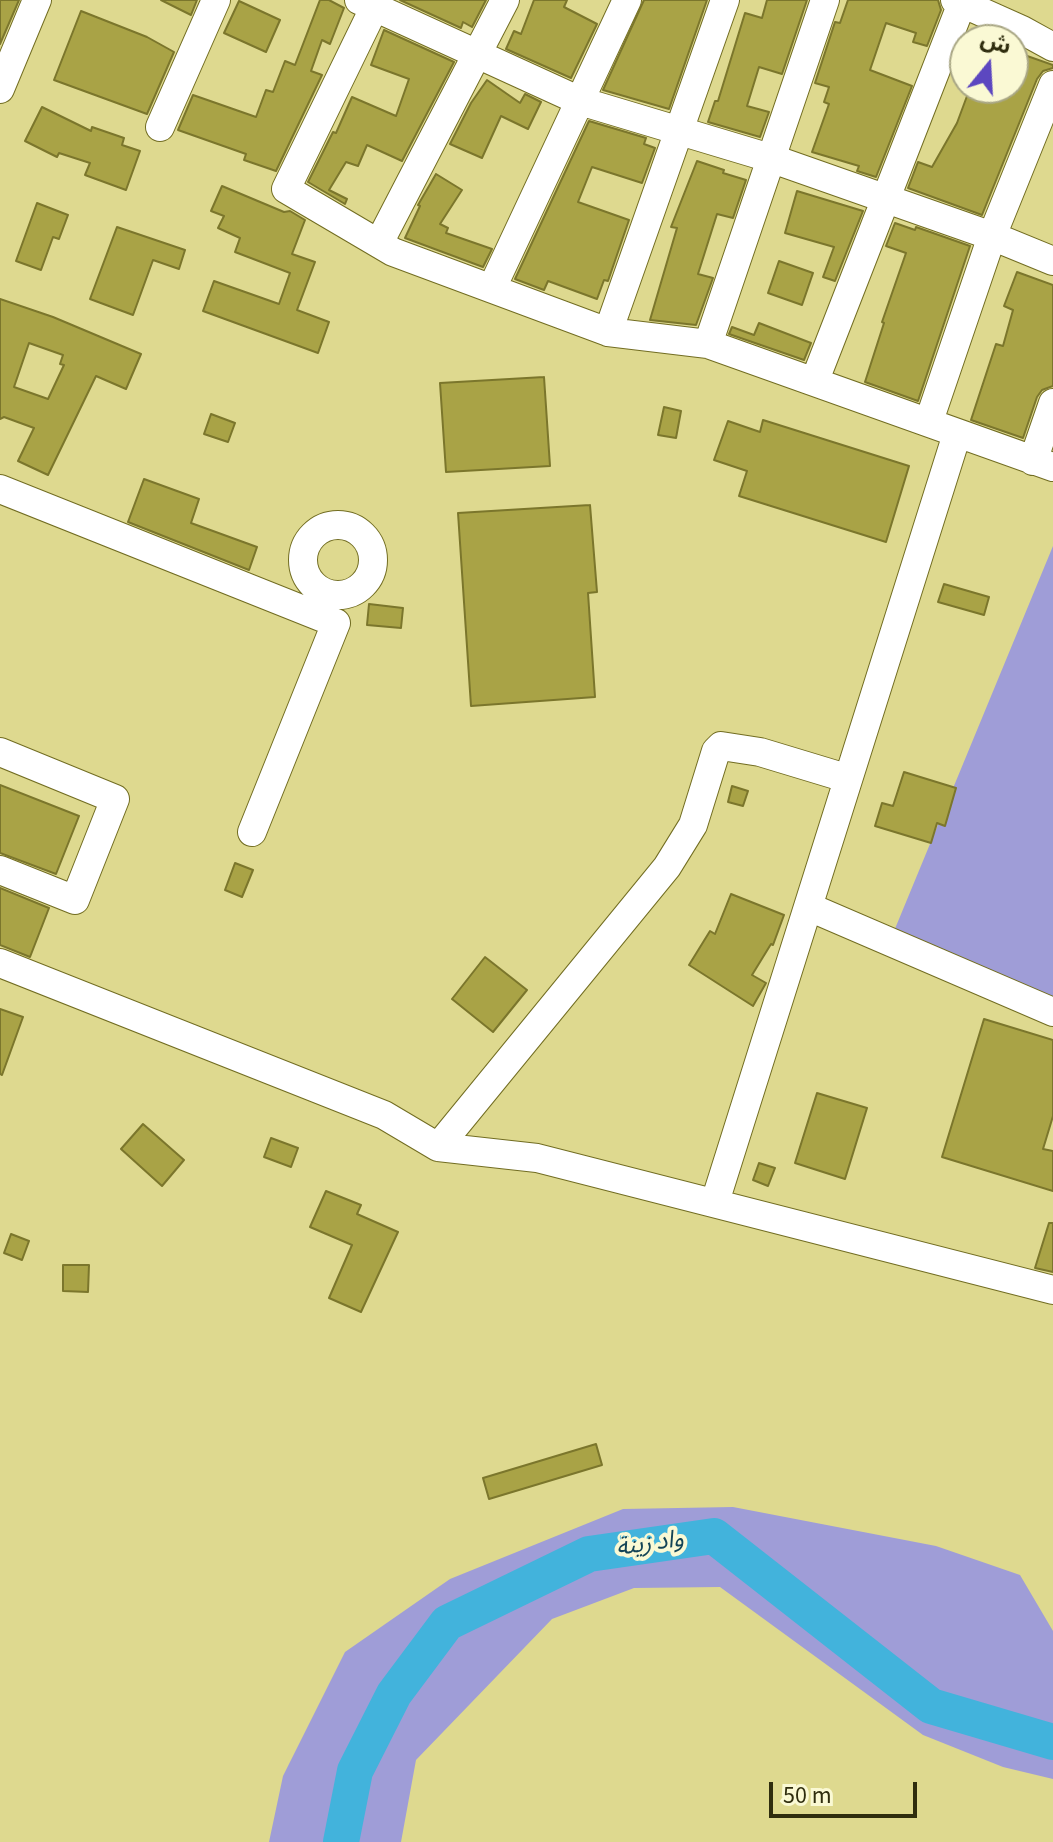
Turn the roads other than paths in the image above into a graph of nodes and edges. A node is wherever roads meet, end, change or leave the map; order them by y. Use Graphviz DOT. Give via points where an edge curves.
graph roads {
  1 [pos="37,0"];
  2 [pos="216,0"];
  3 [pos="505,0"];
  4 [pos="627,0"];
  5 [pos="725,0"];
  6 [pos="825,0"];
  7 [pos="958,2"];
  8 [pos="370,3"];
  9 [pos="1053,47"];
  10 [pos="478,54"];
  11 [pos="1053,85"];
  12 [pos="0,89"];
  13 [pos="580,101"];
  14 [pos="160,127"];
  15 [pos="679,131"];
  16 [pos="770,158"];
  17 [pos="887,199"];
  18 [pos="992,236"];
  19 [pos="379,243"];
  20 [pos="1053,261"];
  21 [pos="492,288"];
  22 [pos="608,332"];
  23 [pos="708,344"];
  24 [pos="815,380"];
  25 [pos="1053,403"];
  26 [pos="929,421"];
  27 [pos="957,434"];
  28 [pos="1043,464"];
  29 [pos="0,489"];
  30 [pos="0,752"];
  31 [pos="846,778"];
  32 [pos="252,832"];
  33 [pos="0,870"];
  34 [pos="809,907"];
  35 [pos="0,963"];
  36 [pos="1053,1012"];
  37 [pos="438,1147"];
  38 [pos="715,1202"];
  39 [pos="1053,1290"];
  1 -- 12 [label="street"];
  2 -- 14 [label="street"];
  3 -- 10 [label="street"];
  4 -- 13 [label="street"];
  5 -- 15 [label="street"];
  6 -- 16 [label="street"];
  7 -- 9 [label="street"];
  7 -- 17 [label="street"];
  8 -- 10 [label="street"];
  8 -- 19 [label="street" via="286,189"];
  10 -- 13 [label="street"];
  10 -- 19 [label="street"];
  11 -- 18 [label="street"];
  13 -- 15 [label="street"];
  13 -- 21 [label="street"];
  15 -- 16 [label="street"];
  15 -- 22 [label="street"];
  16 -- 17 [label="street"];
  16 -- 23 [label="street"];
  17 -- 18 [label="street"];
  17 -- 24 [label="street"];
  18 -- 20 [label="street"];
  18 -- 26 [label="street"];
  19 -- 21 [label="street"];
  21 -- 22 [label="street"];
  22 -- 23 [label="street"];
  23 -- 24 [label="street"];
  24 -- 26 [label="street"];
  25 -- 28 [label="street"];
  26 -- 27 [label="street"];
  27 -- 28 [label="street"];
  27 -- 31 [label="street"];
  29 -- 32 [label="street" via="322,605 336,623"];
  30 -- 33 [label="street" via="115,799 75,900"];
  31 -- 34 [label="street"];
  31 -- 37 [label="street" via="721,746 693,825 667,867"];
  34 -- 36 [label="street"];
  34 -- 38 [label="street"];
  35 -- 37 [label="street" via="384,1115"];
  37 -- 38 [label="street" via="537,1158"];
  38 -- 39 [label="street"];
}
